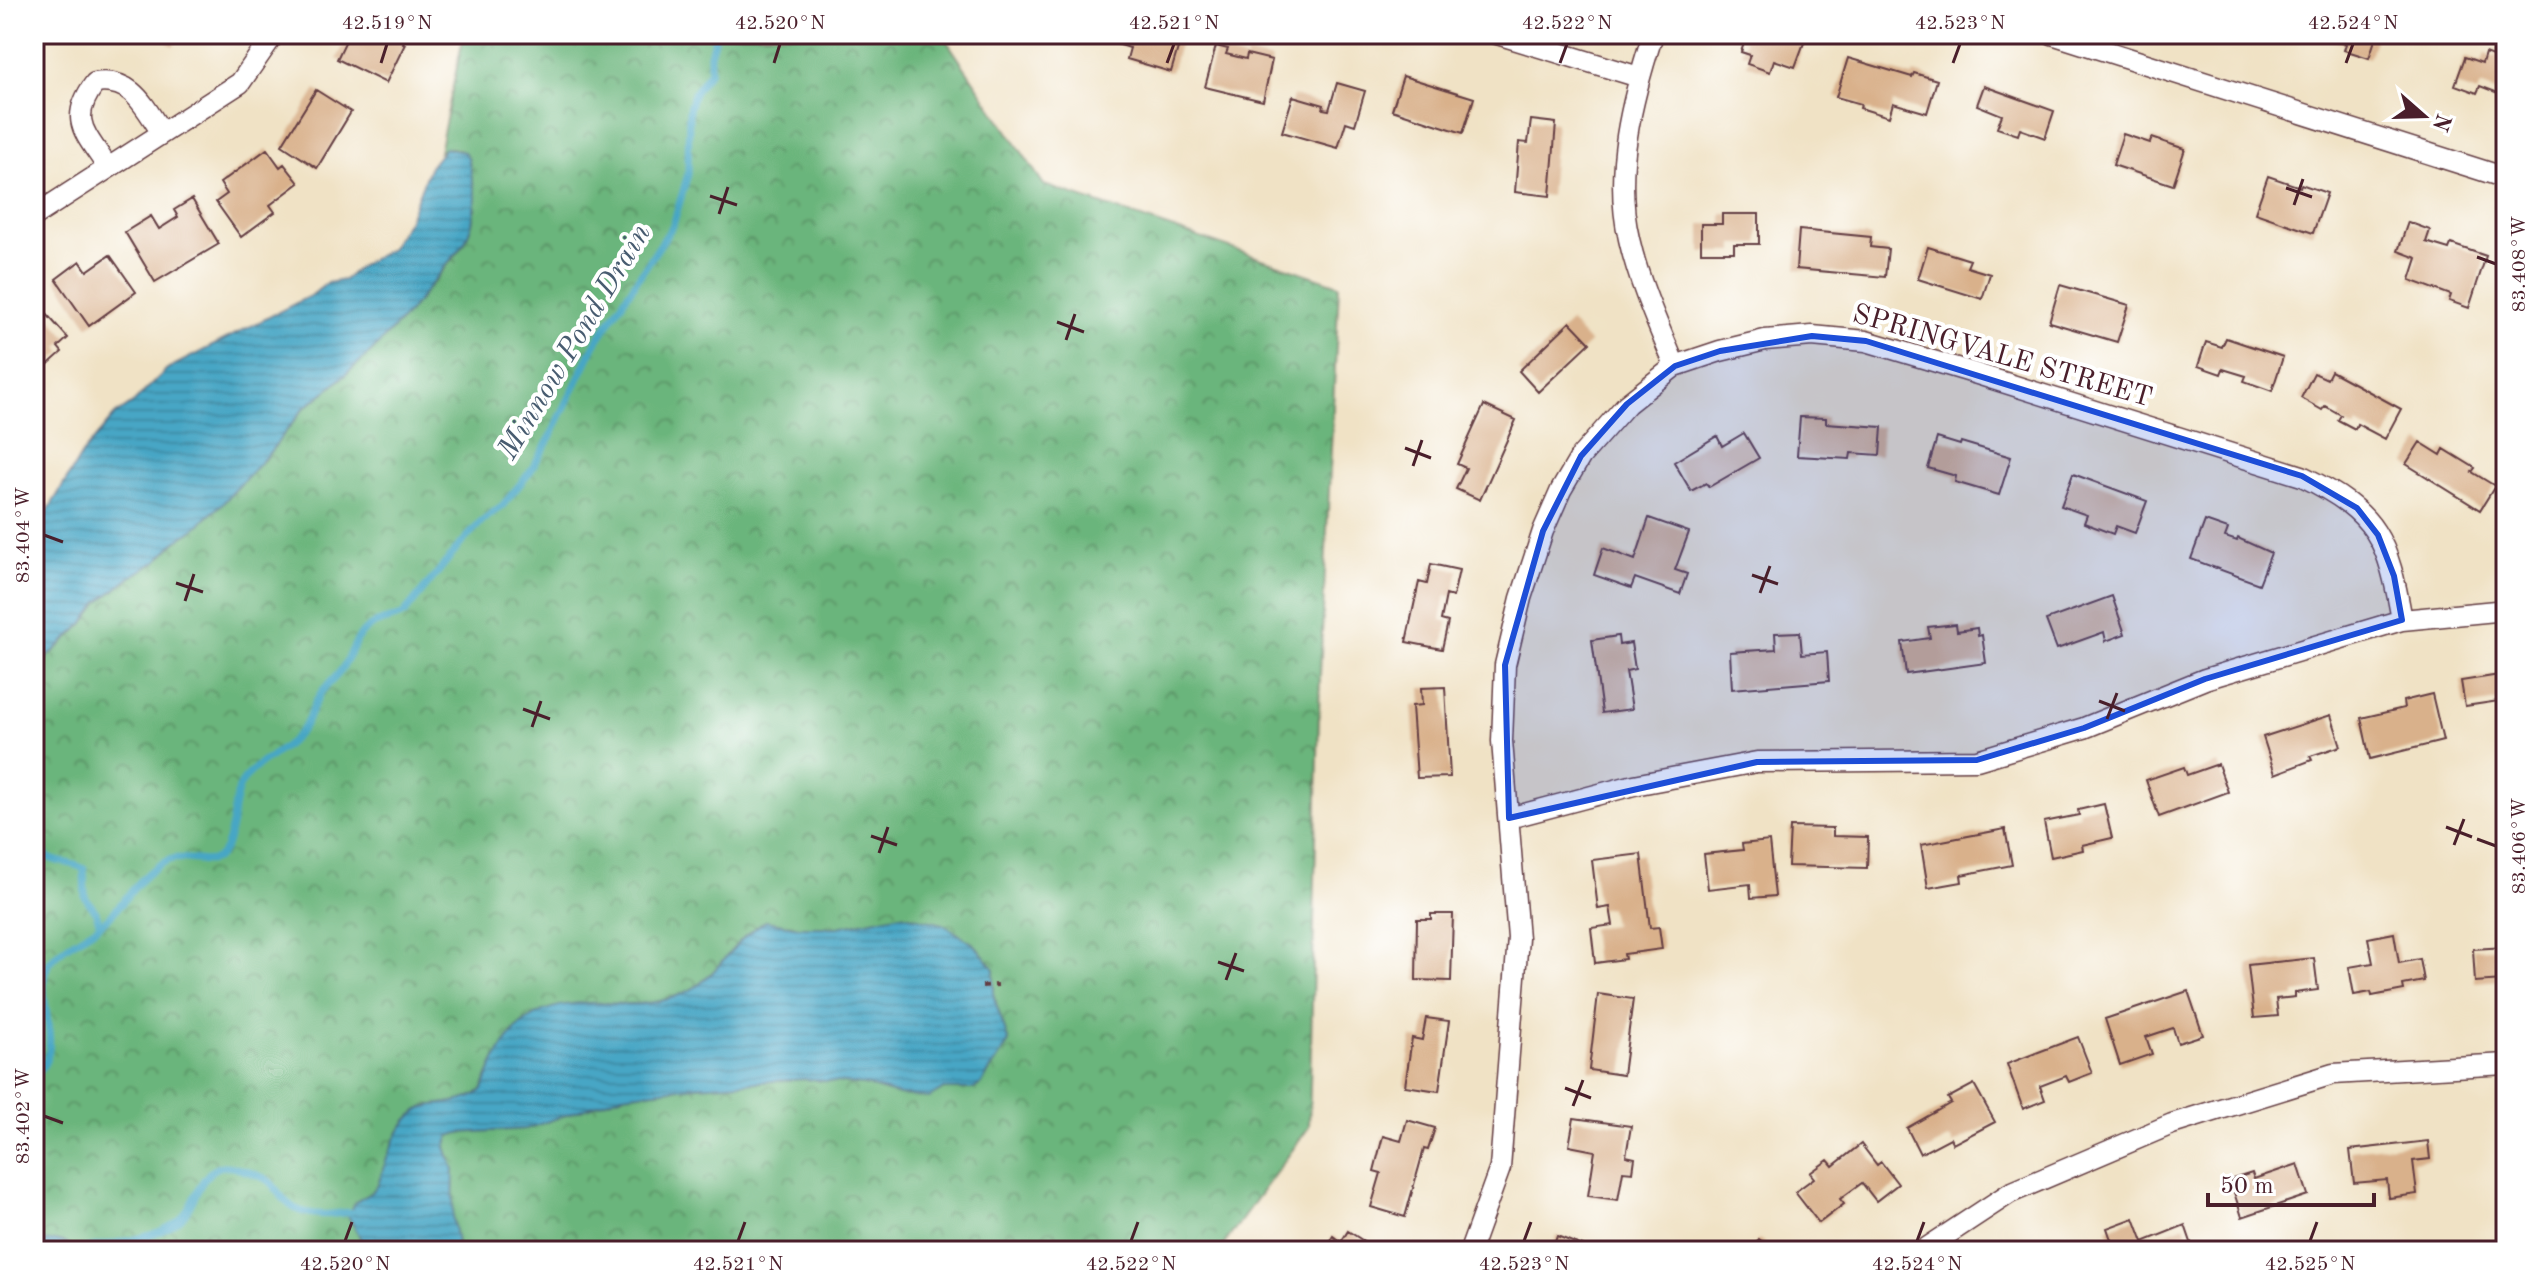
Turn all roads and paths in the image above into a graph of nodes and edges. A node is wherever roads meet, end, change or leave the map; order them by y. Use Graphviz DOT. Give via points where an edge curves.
graph roads {
  1 [pos="274,34"];
  2 [pos="1497,34"];
  3 [pos="1653,34"];
  4 [pos="2052,34"];
  5 [pos="1639,77"];
  6 [pos="162,133"];
  7 [pos="108,168"];
  8 [pos="2506,178"];
  9 [pos="34,216"];
  10 [pos="1675,366"];
  11 [pos="2506,610"];
  12 [pos="2402,620"];
  13 [pos="1509,818"];
  14 [pos="998,985"];
  15 [pos="982,986"];
  16 [pos="2506,1064"];
  17 [pos="1470,1251"];
  18 [pos="1922,1251"];
  1 -- 6 [label="street" via="240,83"];
  2 -- 5 [label="street"];
  3 -- 5 [label="street"];
  4 -- 8 [label="street"];
  5 -- 10 [label="street" via="1627,135 1624,205 1638,270"];
  6 -- 7 [label="street"];
  6 -- 7 [label="street" via="131,91 120,83 95,83 78,113"];
  7 -- 9 [label="street"];
  10 -- 12 [label="street, SPRINGVALE STREET" via="1765,340 1812,336 1866,341 2302,476 2357,508 2378,535 2394,576"];
  10 -- 13 [label="street, SPRINGVALE STREET" via="1627,404 1581,456 1543,531 1505,665 1502,741"];
  11 -- 12 [label="street"];
  12 -- 13 [label="street" via="2205,679 2084,728 1977,760 1757,762 1634,785"];
  13 -- 17 [label="street, SPRINGVALE STREET" via="1518,938 1500,1168"];
  14 -- 15 [label="path"];
  16 -- 18 [label="street" via="2333,1074 2172,1124 2010,1193"];
}
